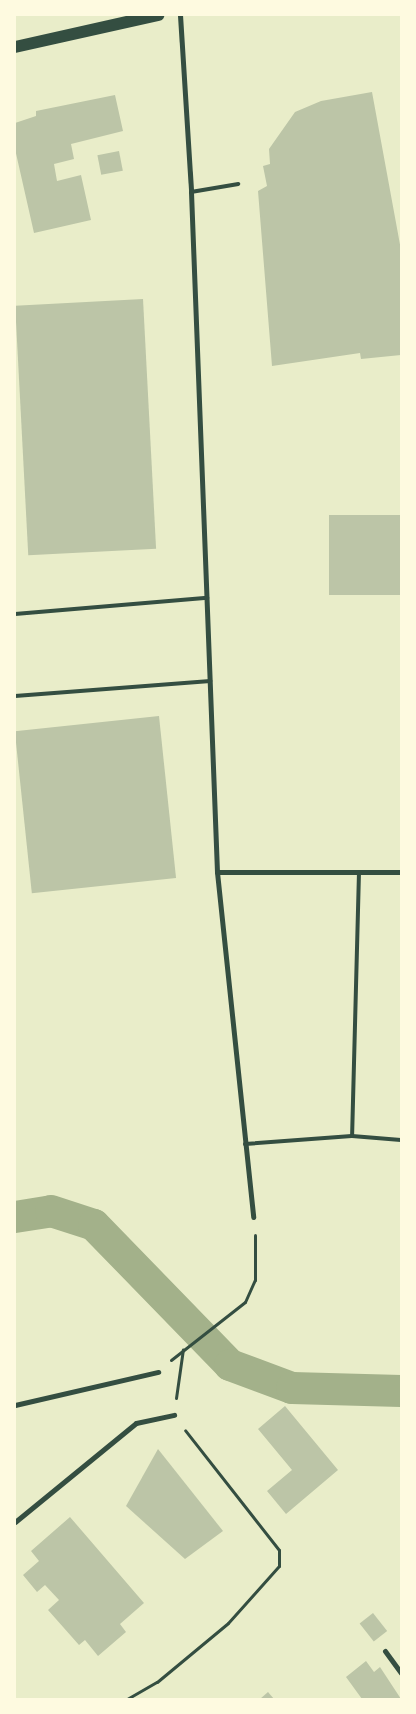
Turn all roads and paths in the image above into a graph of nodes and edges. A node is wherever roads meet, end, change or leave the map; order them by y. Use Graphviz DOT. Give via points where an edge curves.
graph roads {
  1 [pos="158,15"];
  2 [pos="180,15"];
  3 [pos="15,47"];
  4 [pos="238,184"];
  5 [pos="191,192"];
  6 [pos="207,598"];
  7 [pos="15,614"];
  8 [pos="210,681"];
  9 [pos="15,696"];
  10 [pos="217,872"];
  11 [pos="359,872"];
  12 [pos="401,872"];
  13 [pos="352,1136"];
  14 [pos="401,1140"];
  15 [pos="245,1144"];
  16 [pos="253,1217"];
  17 [pos="183,1349"];
  18 [pos="158,1372"];
  19 [pos="15,1405"];
  20 [pos="174,1415"];
  21 [pos="15,1522"];
  22 [pos="385,1651"];
  23 [pos="401,1673"];
  24 [pos="127,1699"];
  1 -- 3 [label="main road"];
  2 -- 5 [label="street"];
  4 -- 5 [label="lane"];
  5 -- 6 [label="street"];
  6 -- 7 [label="lane"];
  6 -- 8 [label="street"];
  8 -- 9 [label="lane"];
  8 -- 10 [label="street"];
  10 -- 11 [label="street"];
  10 -- 15 [label="street"];
  11 -- 12 [label="street"];
  11 -- 13 [label="lane"];
  13 -- 14 [label="lane"];
  13 -- 15 [label="lane"];
  15 -- 16 [label="street"];
  16 -- 17 [label="path" via="258,1258 255,1280 237,1309"];
  17 -- 18 [label="path"];
  17 -- 20 [label="path"];
  18 -- 19 [label="street"];
  20 -- 21 [label="street" via="136,1424"];
  20 -- 24 [label="path" via="279,1550 279,1566 228,1623 189,1658"];
  22 -- 23 [label="street"];
}
